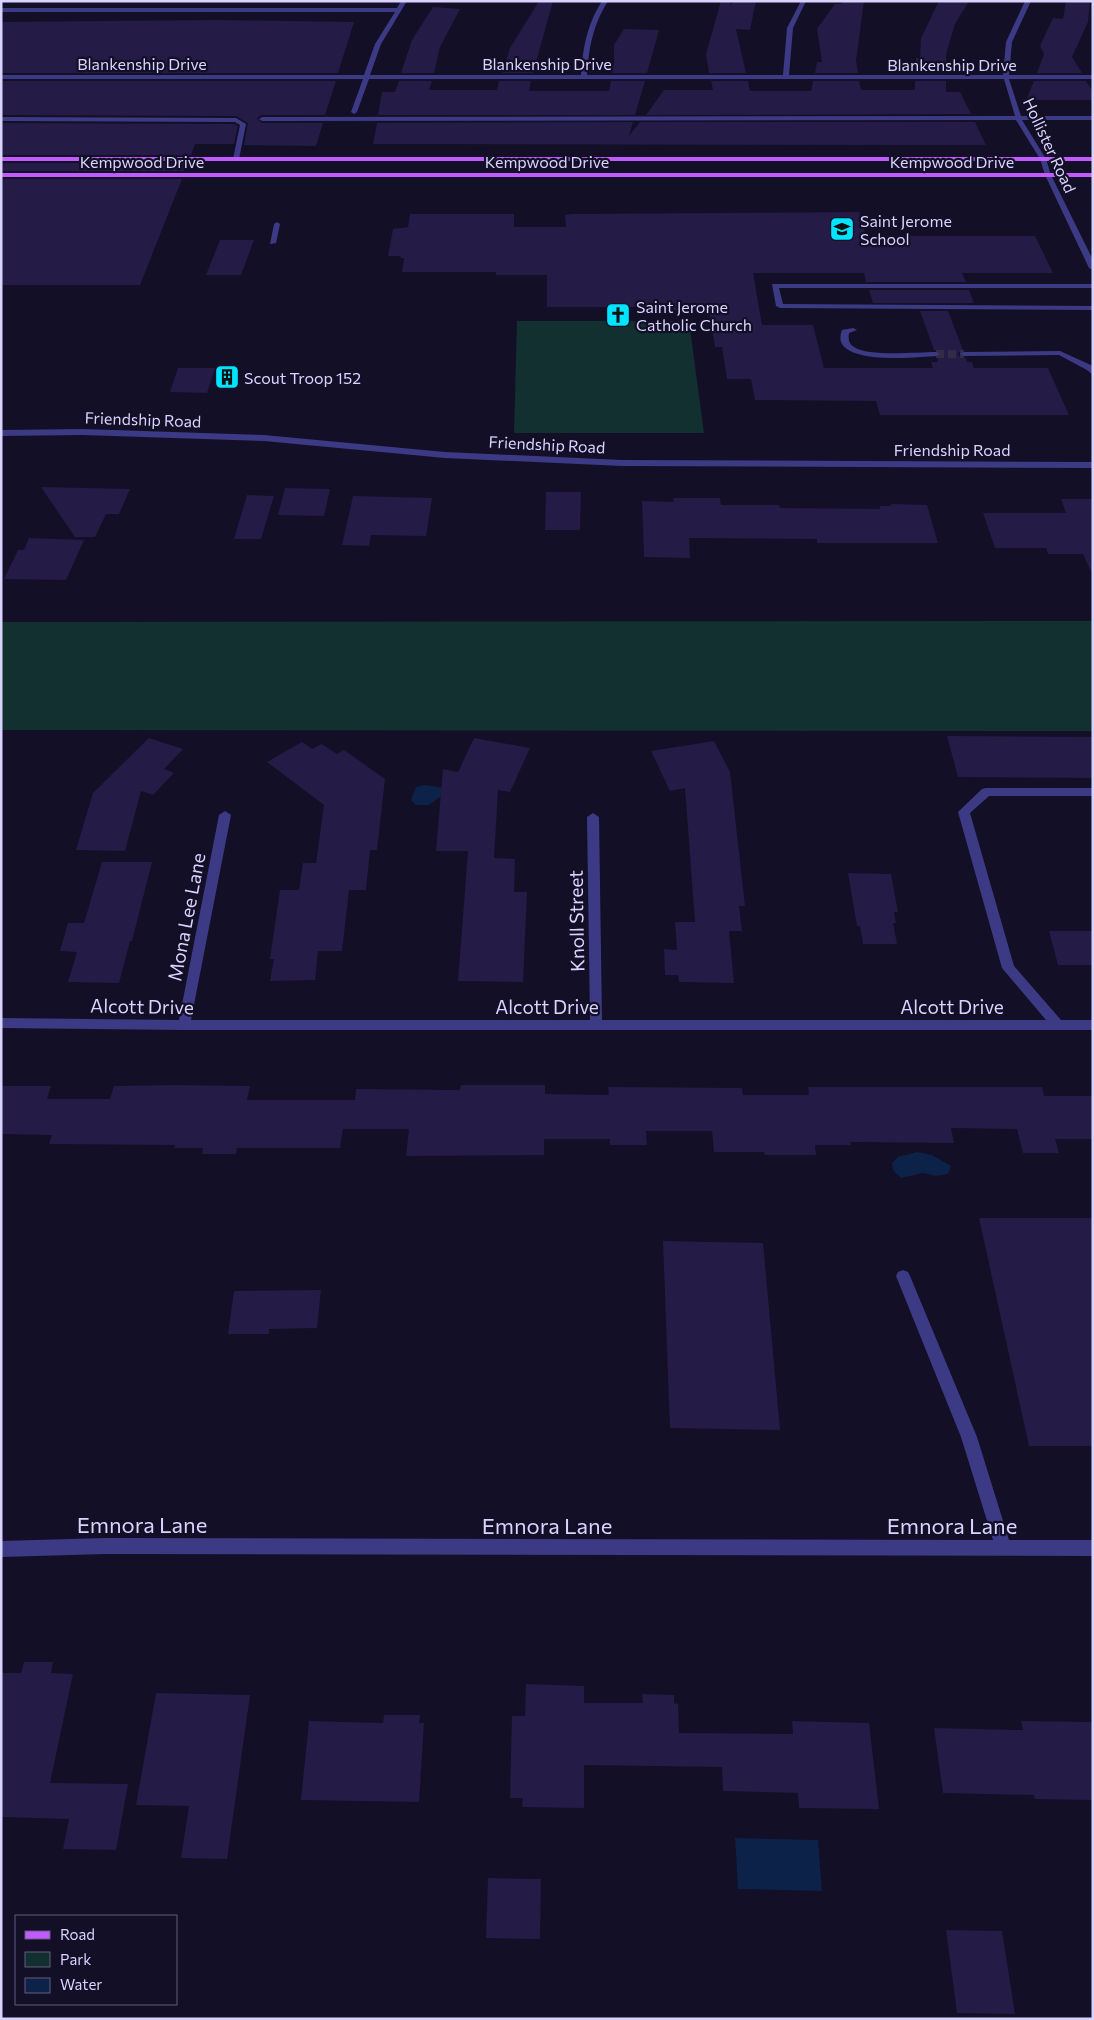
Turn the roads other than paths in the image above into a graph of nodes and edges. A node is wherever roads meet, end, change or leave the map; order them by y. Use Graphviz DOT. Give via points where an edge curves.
graph roads {
  1 [pos="404,1"];
  2 [pos="605,1"];
  3 [pos="804,1"];
  4 [pos="1028,1"];
  5 [pos="1,10"];
  6 [pos="397,10"];
  7 [pos="584,76"];
  8 [pos="1,77"];
  9 [pos="365,77"];
  10 [pos="786,77"];
  11 [pos="1006,78"];
  12 [pos="1093,78"];
  13 [pos="354,112"];
  14 [pos="1093,118"];
  15 [pos="1,119"];
  16 [pos="262,119"];
  17 [pos="1019,120"];
  18 [pos="1,159"];
  19 [pos="236,159"];
  20 [pos="391,159"];
  21 [pos="748,159"];
  22 [pos="1043,159"];
  23 [pos="1093,159"];
  24 [pos="749,174"];
  25 [pos="1,175"];
  26 [pos="384,175"];
  27 [pos="1048,175"];
  28 [pos="1093,175"];
  29 [pos="277,224"];
  30 [pos="272,243"];
  31 [pos="1093,268"];
  32 [pos="1093,286"];
  33 [pos="1093,308"];
  34 [pos="853,330"];
  35 [pos="936,354"];
  36 [pos="964,354"];
  37 [pos="1093,373"];
  38 [pos="1,432"];
  39 [pos="1093,465"];
  40 [pos="1093,792"];
  41 [pos="225,815"];
  42 [pos="593,816"];
  43 [pos="1,1023"];
  44 [pos="184,1025"];
  45 [pos="596,1025"];
  46 [pos="1058,1025"];
  47 [pos="1093,1025"];
  48 [pos="903,1276"];
  49 [pos="1003,1548"];
  50 [pos="1093,1548"];
  51 [pos="1,1549"];
  1 -- 6 [label="street"];
  2 -- 7 [label="street" via="587,35"];
  3 -- 10 [label="street" via="787,32"];
  4 -- 11 [label="street, Hollister Road" via="1009,42"];
  5 -- 6 [label="street"];
  6 -- 9 [label="street"];
  7 -- 9 [label="street, Blankenship Drive"];
  7 -- 10 [label="street, Blankenship Drive"];
  8 -- 9 [label="street, Blankenship Drive"];
  9 -- 13 [label="street"];
  10 -- 11 [label="street, Blankenship Drive"];
  11 -- 12 [label="street, Blankenship Drive"];
  11 -- 17 [label="street, Hollister Road"];
  14 -- 17 [label="street"];
  15 -- 19 [label="street" via="236,120 244,124"];
  16 -- 17 [label="street"];
  17 -- 22 [label="street, Hollister Road"];
  18 -- 19 [label="main road, Kempwood Drive"];
  19 -- 20 [label="main road, Kempwood Drive"];
  20 -- 21 [label="main road, Kempwood Drive"];
  20 -- 26 [label="main road"];
  21 -- 22 [label="main road, Kempwood Drive"];
  21 -- 24 [label="main road"];
  22 -- 23 [label="main road, Kempwood Drive"];
  22 -- 27 [label="street, Hollister Road"];
  24 -- 26 [label="main road, Kempwood Drive"];
  24 -- 27 [label="main road, Kempwood Drive"];
  25 -- 26 [label="main road, Kempwood Drive"];
  27 -- 28 [label="main road, Kempwood Drive"];
  27 -- 31 [label="street, Hollister Road"];
  29 -- 30 [label="street"];
  32 -- 33 [label="street" via="775,286 780,306"];
  34 -- 35 [label="street" via="845,332 844,336 853,351"];
  36 -- 37 [label="street" via="1060,353 1090,368"];
  38 -- 39 [label="street, Friendship Road" via="264,438 445,455 622,463"];
  40 -- 46 [label="street" via="986,792 964,812 1008,968"];
  41 -- 44 [label="street, Mona Lee Lane"];
  42 -- 45 [label="street, Knoll Street"];
  43 -- 44 [label="street, Alcott Drive"];
  44 -- 45 [label="street, Alcott Drive"];
  45 -- 46 [label="street, Alcott Drive"];
  46 -- 47 [label="street, Alcott Drive"];
  48 -- 49 [label="street" via="969,1437"];
  49 -- 50 [label="street, Emnora Lane"];
  49 -- 51 [label="street, Emnora Lane" via="105,1546"];
}
